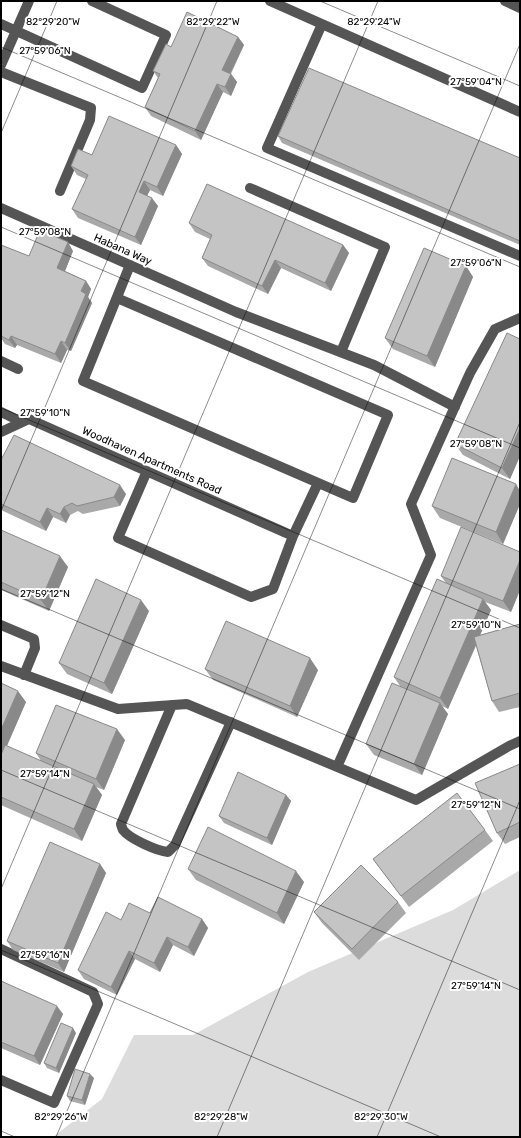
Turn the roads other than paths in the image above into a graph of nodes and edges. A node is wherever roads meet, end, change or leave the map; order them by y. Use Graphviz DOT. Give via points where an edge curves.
graph roads {
  1 [pos="29,1"];
  2 [pos="92,1"];
  3 [pos="270,1"];
  4 [pos="505,1"];
  5 [pos="520,8"];
  6 [pos="1,24"];
  7 [pos="322,24"];
  8 [pos="16,31"];
  9 [pos="1,65"];
  10 [pos="1,72"];
  11 [pos="520,112"];
  12 [pos="250,188"];
  13 [pos="60,191"];
  14 [pos="1,208"];
  15 [pos="520,256"];
  16 [pos="130,265"];
  17 [pos="117,298"];
  18 [pos="520,318"];
  19 [pos="340,352"];
  20 [pos="1,361"];
  21 [pos="18,369"];
  22 [pos="455,407"];
  23 [pos="1,412"];
  24 [pos="22,422"];
  25 [pos="1,432"];
  26 [pos="147,471"];
  27 [pos="318,483"];
  28 [pos="293,536"];
  29 [pos="1,625"];
  30 [pos="1,666"];
  31 [pos="24,675"];
  32 [pos="172,705"];
  33 [pos="232,722"];
  34 [pos="520,741"];
  35 [pos="337,767"];
  36 [pos="1,949"];
  37 [pos="1,1080"];
  1 -- 8 [label="street"];
  2 -- 8 [label="street" via="166,34 142,88"];
  3 -- 7 [label="street"];
  4 -- 5 [label="street"];
  6 -- 8 [label="street"];
  7 -- 11 [label="street"];
  7 -- 15 [label="street" via="267,148"];
  8 -- 9 [label="street"];
  10 -- 13 [label="street" via="91,108 90,120"];
  12 -- 19 [label="street" via="385,247"];
  14 -- 16 [label="street, Habana Way"];
  16 -- 17 [label="street"];
  16 -- 19 [label="street, Habana Way" via="236,312"];
  17 -- 27 [label="street" via="83,381"];
  17 -- 27 [label="street" via="388,415 353,498"];
  18 -- 22 [label="street" via="494,329"];
  19 -- 22 [label="street, Habana Way" via="374,365"];
  20 -- 21 [label="street"];
  22 -- 35 [label="street" via="411,504 431,556"];
  23 -- 24 [label="street"];
  24 -- 25 [label="street"];
  24 -- 26 [label="street, Woodhaven Apartments Road" via="29,419"];
  26 -- 28 [label="street, Woodhaven Apartments Road"];
  26 -- 28 [label="street" via="118,538 251,597 273,589"];
  27 -- 28 [label="street"];
  29 -- 31 [label="street" via="34,639 34,648"];
  30 -- 31 [label="street"];
  31 -- 32 [label="street" via="118,709"];
  32 -- 33 [label="street" via="187,704"];
  32 -- 33 [label="street" via="121,824 129,836 163,851 168,852 175,844"];
  33 -- 35 [label="street"];
  34 -- 35 [label="street" via="416,800"];
  36 -- 37 [label="street" via="93,992 98,1004 54,1103"];
}
